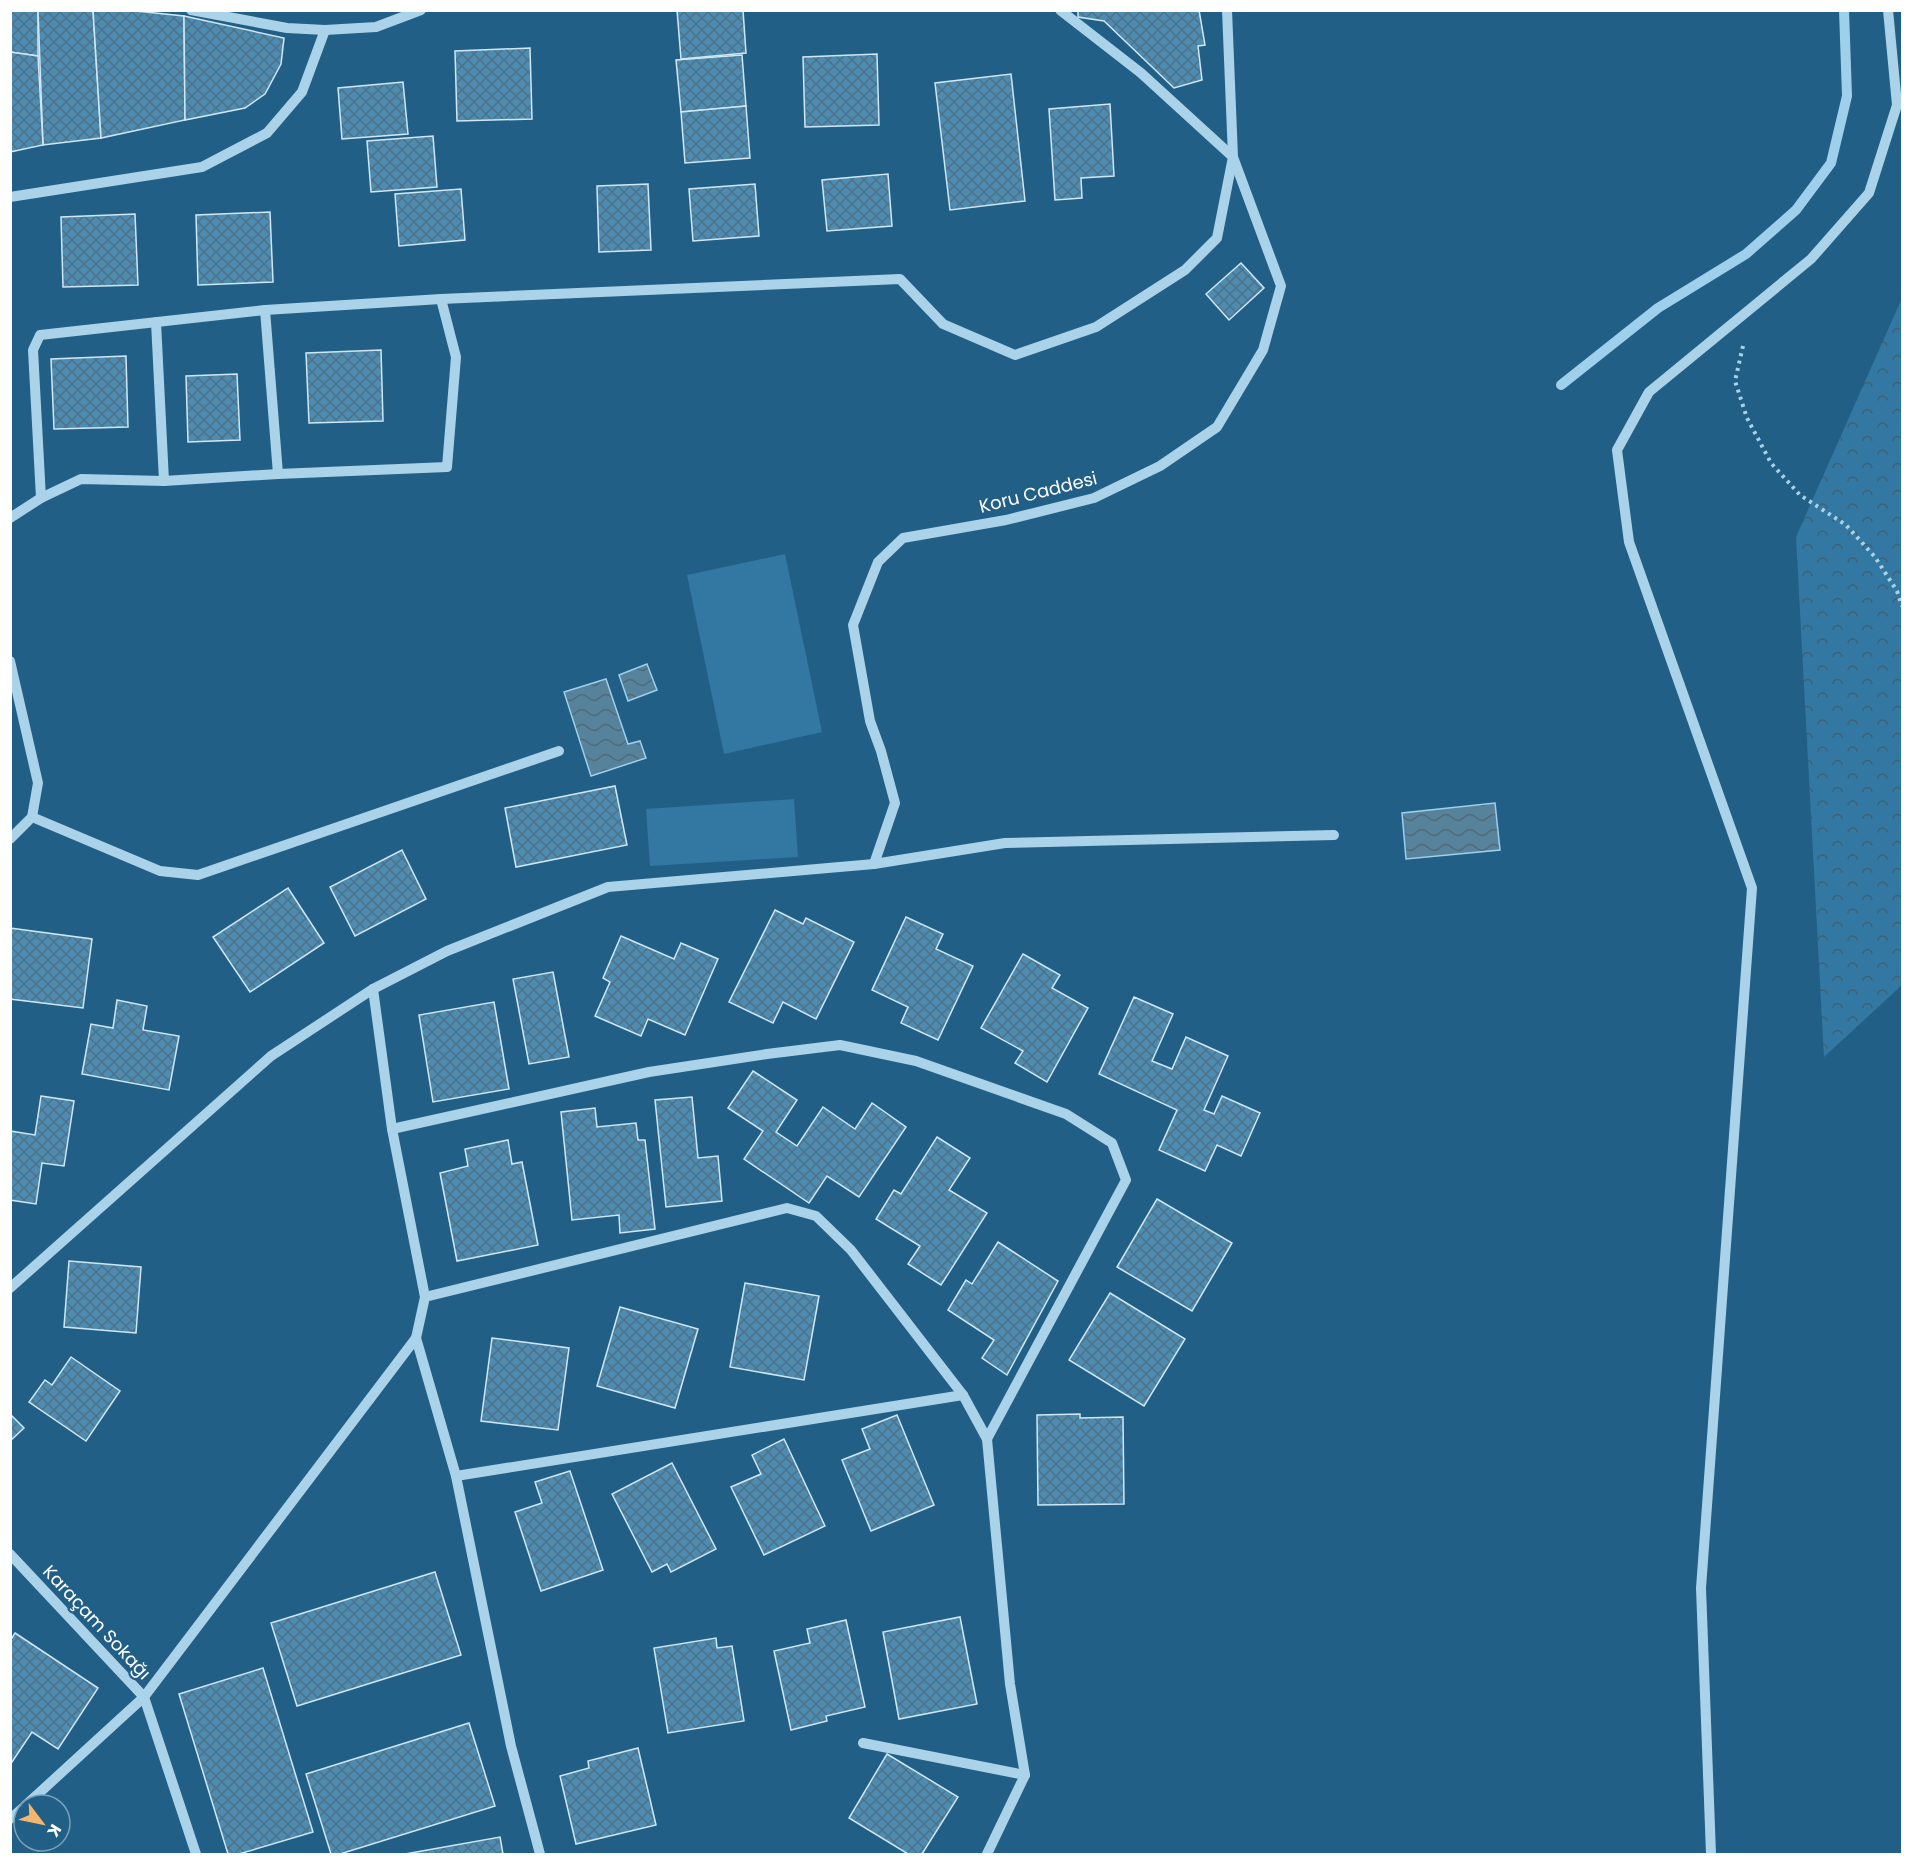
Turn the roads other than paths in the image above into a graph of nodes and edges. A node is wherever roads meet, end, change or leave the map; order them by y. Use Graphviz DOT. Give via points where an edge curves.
graph roads {
  1 [pos="191,10"];
  2 [pos="421,10"];
  3 [pos="1060,10"];
  4 [pos="1227,10"];
  5 [pos="1888,10"];
  6 [pos="325,30"];
  7 [pos="1233,157"];
  8 [pos="10,197"];
  9 [pos="441,299"];
  10 [pos="265,310"];
  11 [pos="156,322"];
  12 [pos="278,474"];
  13 [pos="164,481"];
  14 [pos="41,498"];
  15 [pos="10,518"];
  16 [pos="10,661"];
  17 [pos="560,751"];
  18 [pos="32,817"];
  19 [pos="1334,835"];
  20 [pos="10,839"];
  21 [pos="874,864"];
  22 [pos="374,989"];
  23 [pos="392,1129"];
  24 [pos="10,1288"];
  25 [pos="425,1297"];
  26 [pos="416,1338"];
  27 [pos="963,1395"];
  28 [pos="987,1439"];
  29 [pos="456,1476"];
  30 [pos="12,1559"];
  31 [pos="144,1696"];
  32 [pos="863,1743"];
  33 [pos="1025,1775"];
  34 [pos="39,1793"];
  35 [pos="196,1854"];
  36 [pos="540,1854"];
  37 [pos="987,1854"];
  38 [pos="1710,1854"];
  1 -- 6 [label="street" via="287,28"];
  2 -- 6 [label="street" via="376,27"];
  3 -- 7 [label="street" via="1141,73"];
  4 -- 7 [label="street, Koru Caddesi"];
  5 -- 38 [label="street" via="1897,105 1869,193 1811,259 1649,392 1617,450 1629,542 1752,888 1701,1588"];
  6 -- 8 [label="street" via="302,92 267,133 202,167"];
  7 -- 9 [label="street" via="1217,238 1185,270 1096,327 1015,355 943,324 900,279"];
  7 -- 21 [label="street, Koru Caddesi" via="1281,286 1263,350 1217,426 1160,466 1094,498 1006,520 903,538 878,562 853,625 870,721 895,803"];
  9 -- 10 [label="street"];
  9 -- 12 [label="street" via="456,357 447,468"];
  10 -- 11 [label="street"];
  10 -- 12 [label="street"];
  11 -- 13 [label="street"];
  11 -- 14 [label="street" via="40,335 33,350"];
  12 -- 13 [label="street"];
  13 -- 14 [label="street" via="81,479"];
  14 -- 15 [label="street"];
  16 -- 18 [label="street" via="38,783"];
  17 -- 18 [label="street" via="198,875 160,871"];
  18 -- 20 [label="street"];
  19 -- 21 [label="street" via="1005,843"];
  21 -- 22 [label="street" via="608,888 447,951"];
  22 -- 23 [label="street"];
  22 -- 24 [label="street" via="271,1056"];
  23 -- 25 [label="street"];
  23 -- 28 [label="street" via="650,1072 840,1045 916,1061 1066,1114 1112,1143 1126,1180"];
  25 -- 26 [label="street"];
  25 -- 27 [label="street" via="787,1208 816,1216 851,1250"];
  26 -- 29 [label="street"];
  26 -- 31 [label="street"];
  27 -- 28 [label="street"];
  27 -- 29 [label="street"];
  28 -- 33 [label="street" via="1010,1684"];
  29 -- 36 [label="street" via="511,1746"];
  30 -- 31 [label="street, Karaçam Sokağı"];
  31 -- 34 [label="street"];
  31 -- 35 [label="street, Karaçam Sokağı"];
  32 -- 33 [label="street"];
  33 -- 37 [label="street"];
}
